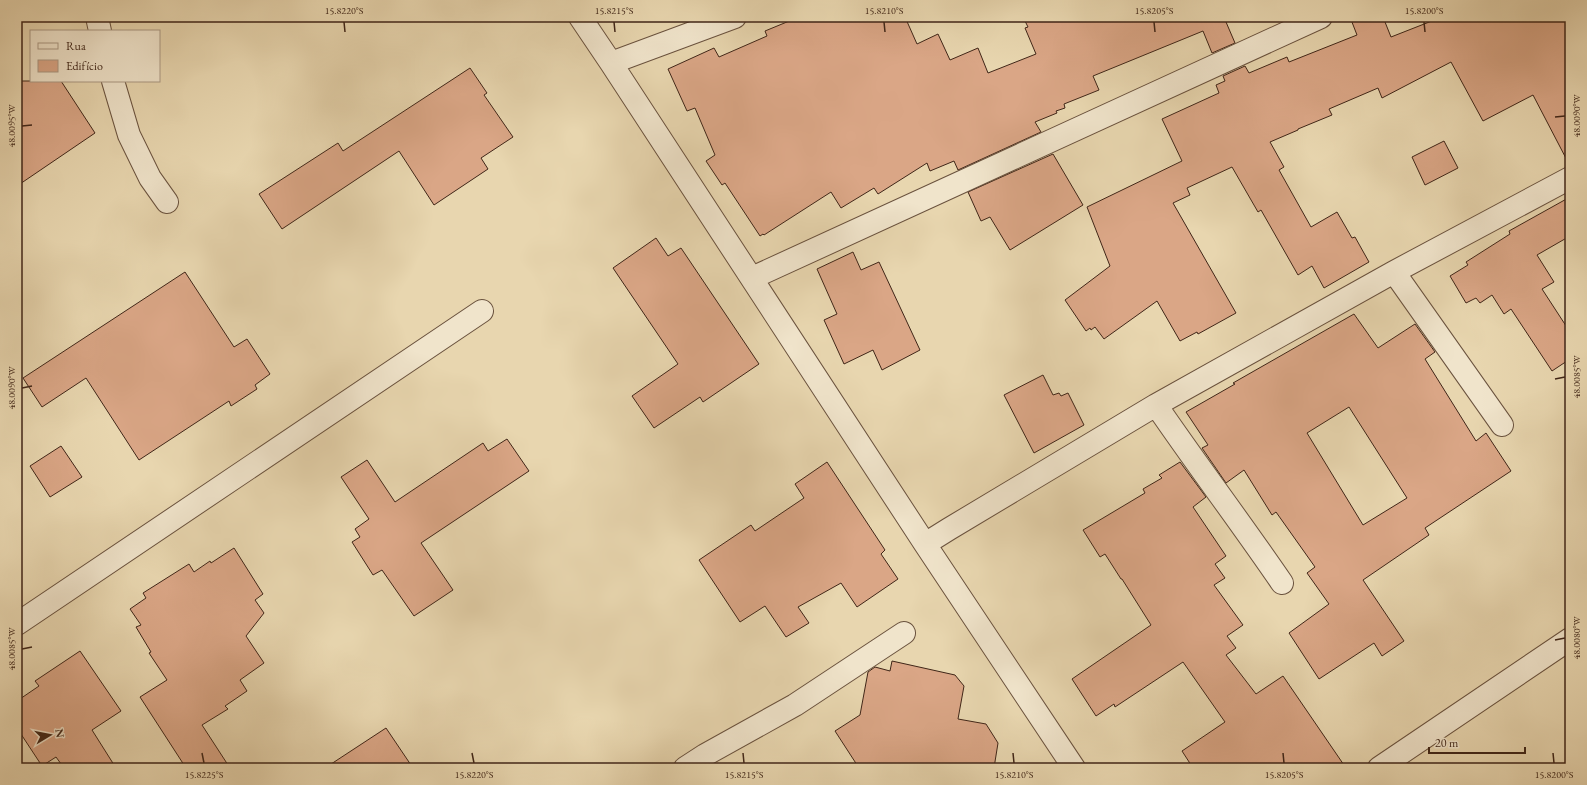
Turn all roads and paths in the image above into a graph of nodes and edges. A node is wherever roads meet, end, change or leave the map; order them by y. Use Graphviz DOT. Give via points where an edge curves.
graph roads {
  1 [pos="97,17"];
  2 [pos="580,17"];
  3 [pos="735,17"];
  4 [pos="1321,17"];
  5 [pos="100,30"];
  6 [pos="611,63"];
  7 [pos="113,82"];
  8 [pos="1570,178"];
  9 [pos="167,202"];
  10 [pos="1394,272"];
  11 [pos="752,278"];
  12 [pos="482,311"];
  13 [pos="1156,405"];
  14 [pos="1502,425"];
  15 [pos="926,544"];
  16 [pos="1282,583"];
  17 [pos="17,624"];
  18 [pos="904,633"];
  19 [pos="1570,639"];
  20 [pos="685,768"];
  21 [pos="1074,768"];
  22 [pos="1379,768"];
  1 -- 5 [label="street"];
  2 -- 6 [label="street"];
  3 -- 6 [label="street"];
  4 -- 11 [label="street"];
  6 -- 11 [label="street"];
  7 -- 9 [label="street" via="128,135 150,178"];
  8 -- 10 [label="street"];
  10 -- 13 [label="street"];
  10 -- 14 [label="street"];
  11 -- 15 [label="street"];
  12 -- 17 [label="street"];
  13 -- 15 [label="street"];
  13 -- 16 [label="street"];
  15 -- 21 [label="street"];
  18 -- 20 [label="street" via="795,705"];
  19 -- 22 [label="street"];
}
